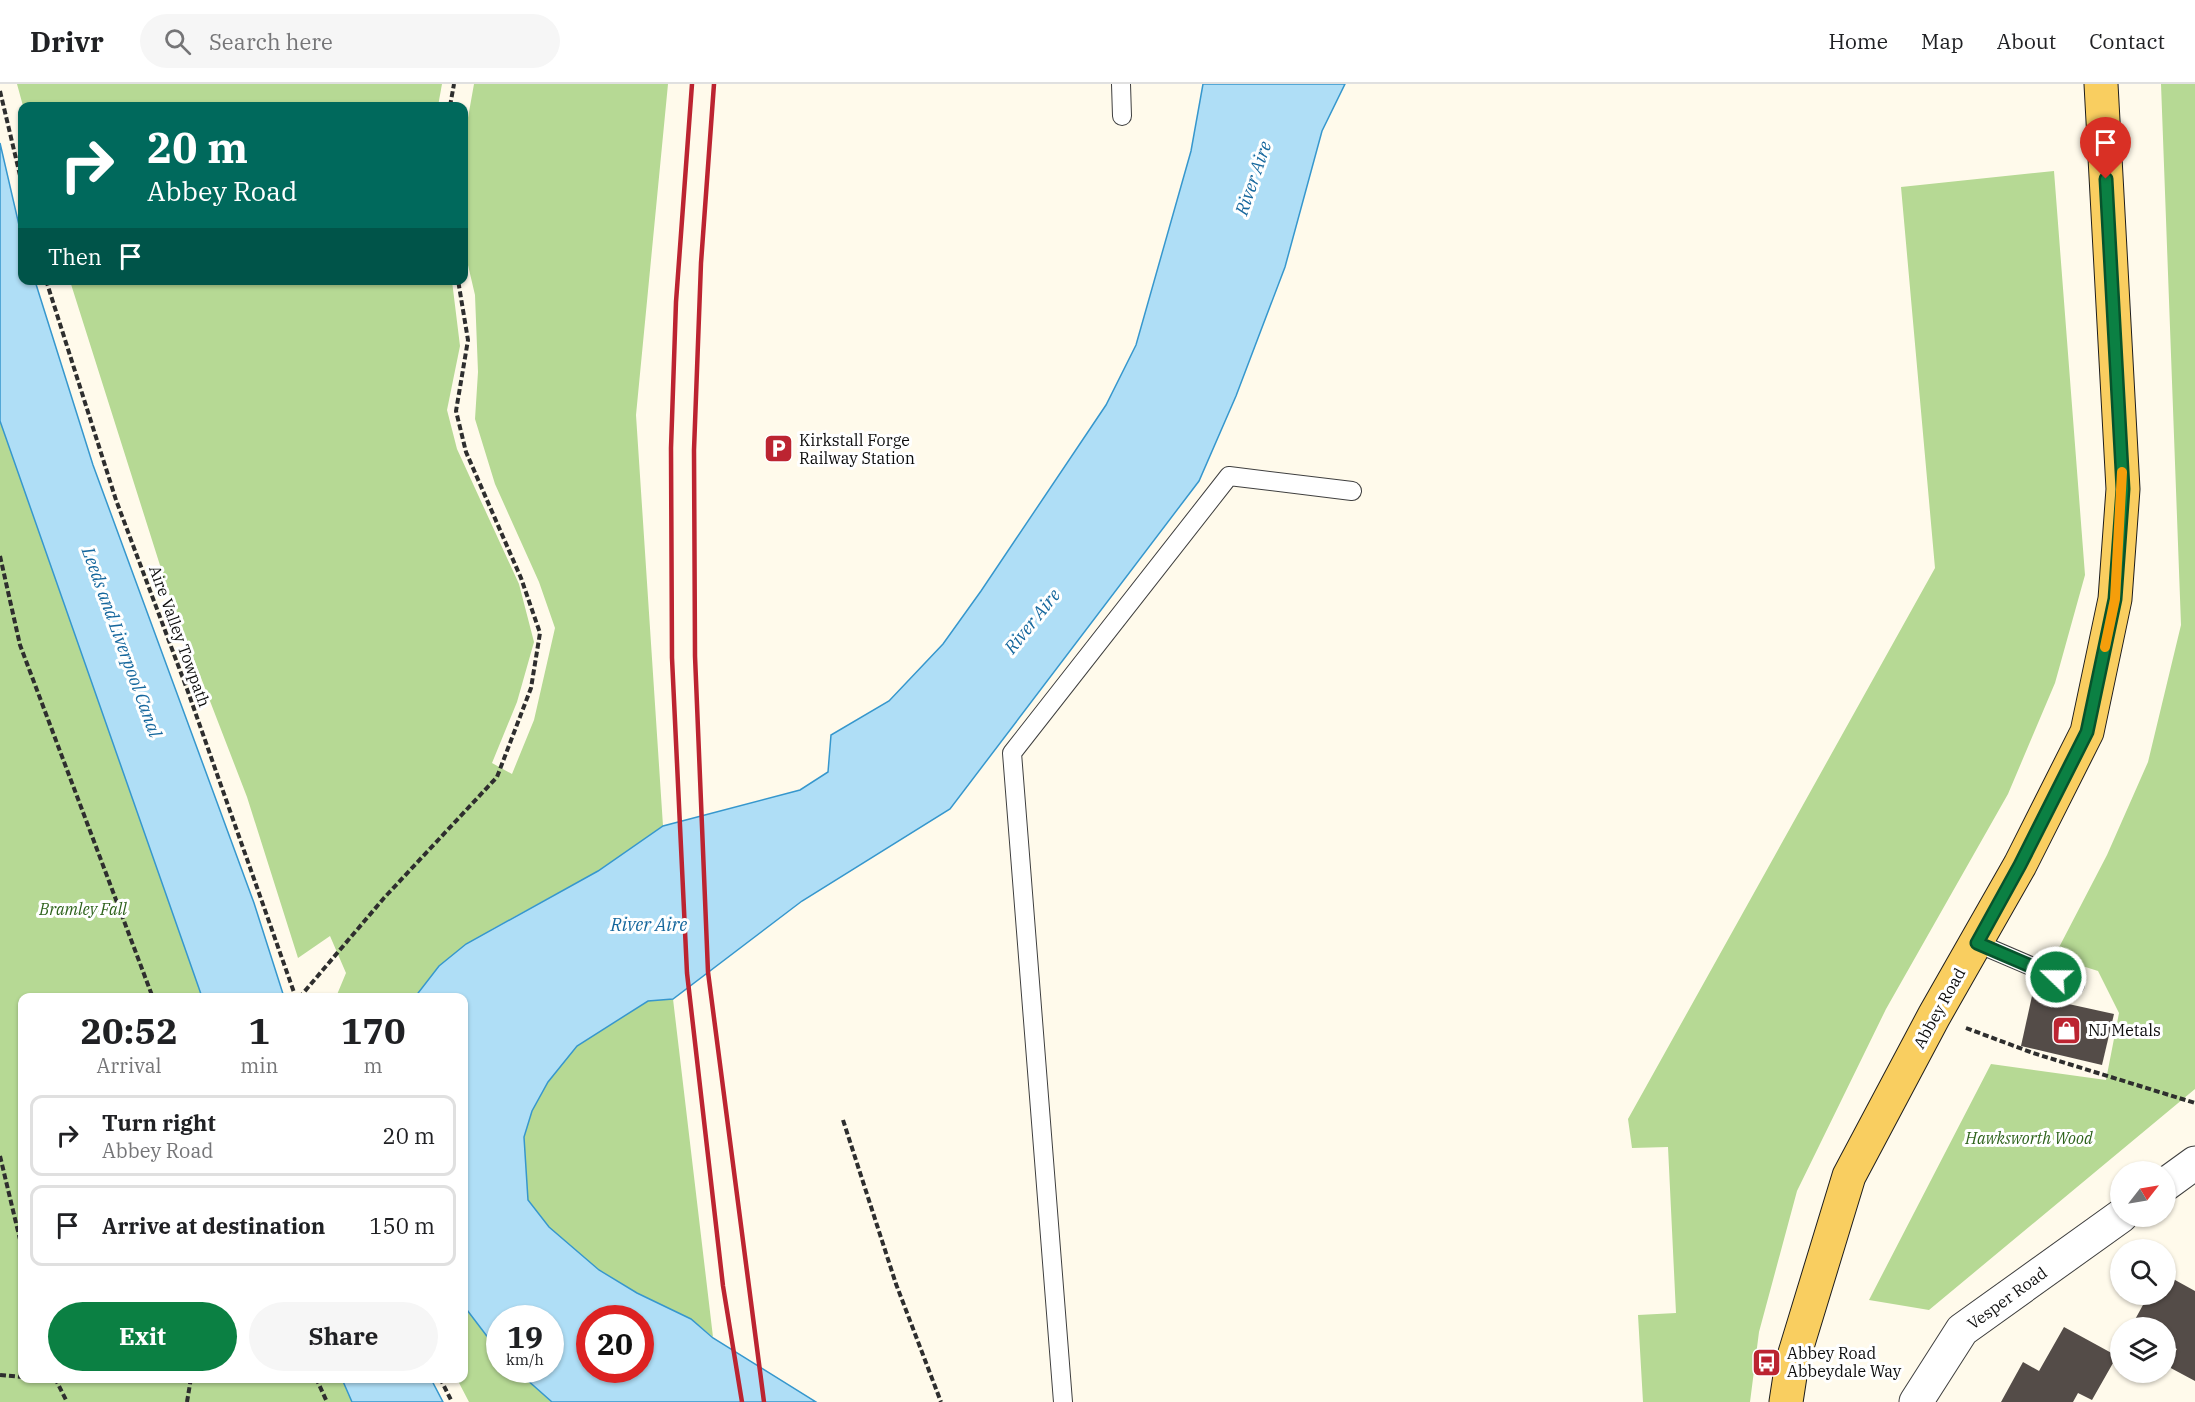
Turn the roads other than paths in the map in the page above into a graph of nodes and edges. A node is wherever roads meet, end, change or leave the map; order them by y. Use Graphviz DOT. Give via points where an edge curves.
graph roads {
  1 [pos="1121,84"];
  2 [pos="2101,84"];
  3 [pos="1122,116"];
  4 [pos="1352,491"];
  5 [pos="1977,943"];
  6 [pos="2075,986"];
  7 [pos="2195,1163"];
  8 [pos="2176,1177"];
  9 [pos="2110,1224"];
  10 [pos="1063,1402"];
  11 [pos="1786,1402"];
  12 [pos="1916,1402"];
  1 -- 3 [label="lane"];
  2 -- 5 [label="main road, Abbey Road" via="2123,489 2115,599 2087,732"];
  4 -- 10 [label="lane" via="1229,476 1012,753"];
  5 -- 6 [label="lane"];
  5 -- 11 [label="main road, Abbey Road" via="1850,1176 1792,1363"];
  7 -- 8 [label="street"];
  9 -- 12 [label="street, Vesper Road" via="1962,1330"];
}
